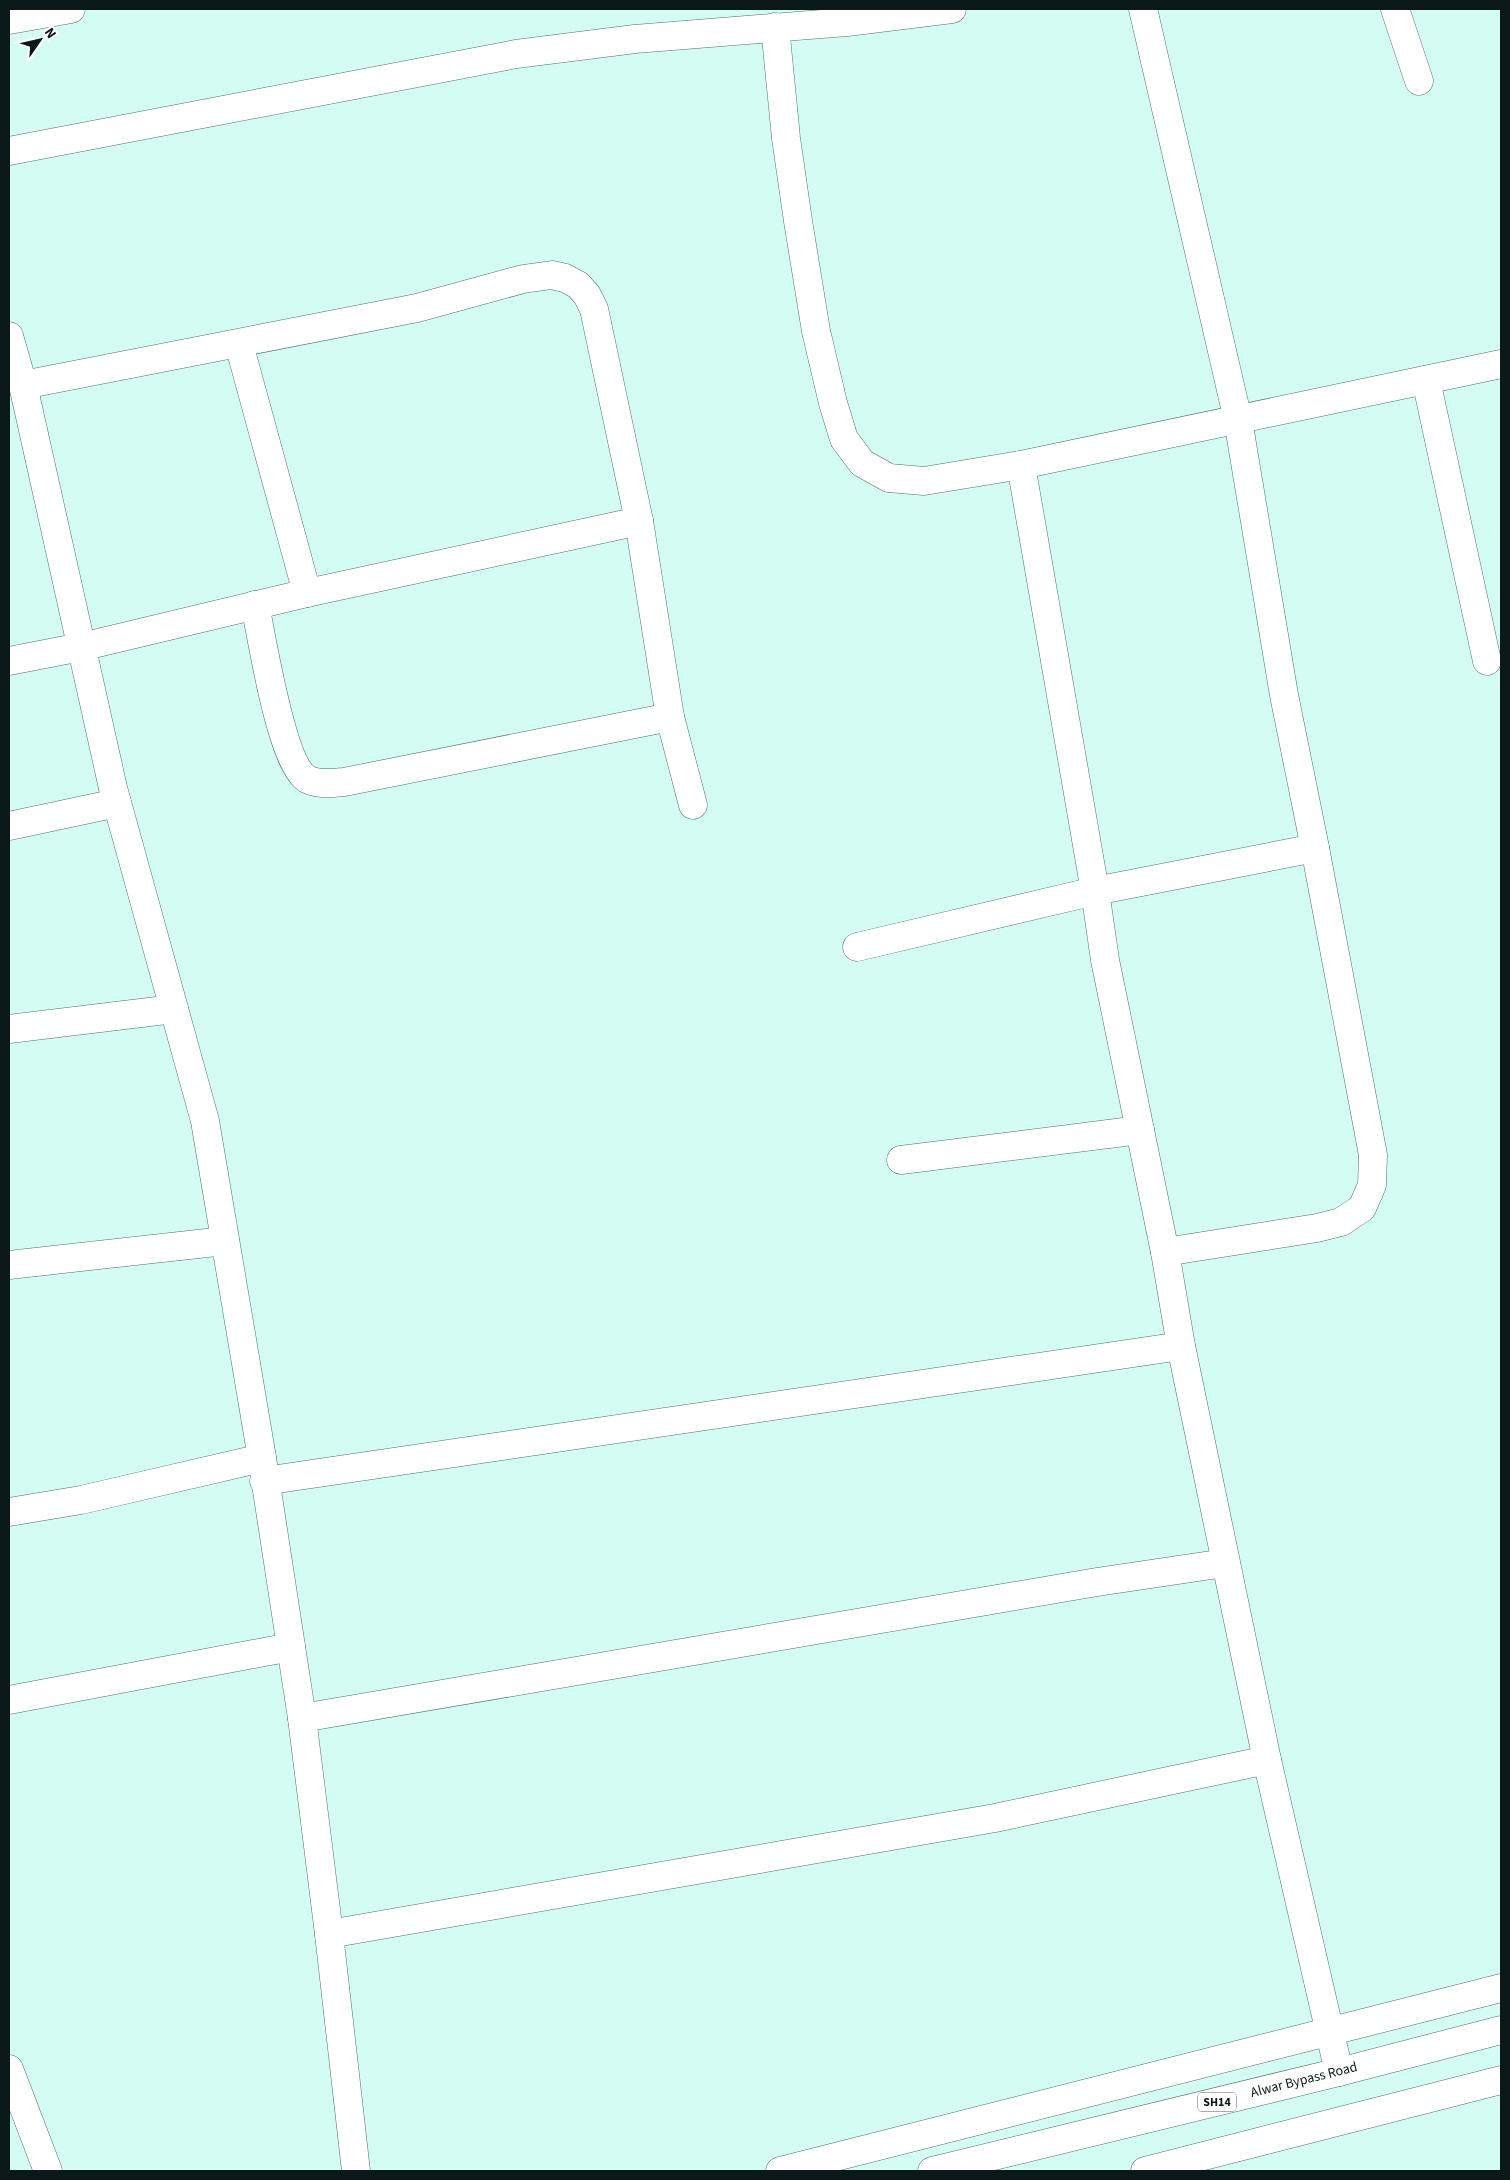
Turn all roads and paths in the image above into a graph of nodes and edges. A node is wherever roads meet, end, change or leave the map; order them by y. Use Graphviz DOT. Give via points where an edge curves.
graph roads {
  1 [pos="70,9"];
  2 [pos="952,9"];
  3 [pos="1143,9"];
  4 [pos="1395,9"];
  5 [pos="9,20"];
  6 [pos="775,27"];
  7 [pos="1419,81"];
  8 [pos="9,151"];
  9 [pos="9,336"];
  10 [pos="239,344"];
  11 [pos="1501,364"];
  12 [pos="1426,380"];
  13 [pos="23,385"];
  14 [pos="1238,420"];
  15 [pos="1021,465"];
  16 [pos="639,521"];
  17 [pos="307,593"];
  18 [pos="255,605"];
  19 [pos="81,648"];
  20 [pos="9,661"];
  21 [pos="1487,661"];
  22 [pos="670,716"];
  23 [pos="117,803"];
  24 [pos="694,805"];
  25 [pos="9,826"];
  26 [pos="1315,848"];
  27 [pos="1095,891"];
  28 [pos="857,947"];
  29 [pos="174,1009"];
  30 [pos="9,1029"];
  31 [pos="1140,1130"];
  32 [pos="901,1160"];
  33 [pos="225,1241"];
  34 [pos="1165,1252"];
  35 [pos="9,1265"];
  36 [pos="1180,1346"];
  37 [pos="263,1470"];
  38 [pos="9,1512"];
  39 [pos="1225,1563"];
  40 [pos="290,1646"];
  41 [pos="9,1700"];
  42 [pos="302,1718"];
  43 [pos="1266,1760"];
  44 [pos="329,1934"];
  45 [pos="1501,1988"];
  46 [pos="1501,2030"];
  47 [pos="1329,2033"];
  48 [pos="9,2069"];
  49 [pos="1339,2072"];
  50 [pos="1501,2080"];
  51 [pos="48,2171"];
  52 [pos="356,2171"];
  53 [pos="780,2171"];
  54 [pos="932,2171"];
  55 [pos="1145,2171"];
  1 -- 5 [label="street"];
  2 -- 6 [label="street"];
  3 -- 14 [label="street"];
  4 -- 7 [label="street"];
  6 -- 8 [label="street" via="635,39 516,54"];
  6 -- 15 [label="street" via="786,138 816,331 844,439 862,463 889,478 924,481"];
  9 -- 13 [label="street"];
  10 -- 13 [label="street"];
  10 -- 16 [label="street" via="417,308 523,279 552,275 565,278 578,285 594,310"];
  10 -- 17 [label="street"];
  11 -- 12 [label="street"];
  12 -- 14 [label="street"];
  12 -- 21 [label="street"];
  13 -- 19 [label="street"];
  14 -- 15 [label="street"];
  14 -- 26 [label="street" via="1284,695"];
  15 -- 27 [label="street"];
  16 -- 17 [label="street"];
  16 -- 22 [label="street"];
  17 -- 18 [label="street"];
  18 -- 19 [label="street"];
  18 -- 22 [label="street" via="283,739 295,767 307,779 322,783 344,782"];
  19 -- 20 [label="street"];
  19 -- 23 [label="street"];
  22 -- 24 [label="street"];
  23 -- 25 [label="street"];
  23 -- 29 [label="street"];
  26 -- 27 [label="street"];
  26 -- 34 [label="street" via="1373,1155 1372,1185 1362,1208 1341,1222"];
  27 -- 28 [label="street"];
  27 -- 31 [label="street" via="1105,960"];
  29 -- 30 [label="street"];
  29 -- 33 [label="street" via="205,1121"];
  31 -- 32 [label="street"];
  31 -- 34 [label="street"];
  33 -- 35 [label="street"];
  33 -- 37 [label="street"];
  34 -- 36 [label="street"];
  36 -- 37 [label="street"];
  36 -- 39 [label="street"];
  37 -- 38 [label="street"];
  37 -- 40 [label="street"];
  39 -- 42 [label="street"];
  39 -- 43 [label="street"];
  40 -- 41 [label="street"];
  40 -- 42 [label="street"];
  42 -- 44 [label="street"];
  43 -- 44 [label="street" via="995,1818"];
  43 -- 47 [label="street"];
  44 -- 52 [label="street"];
  45 -- 47 [label="street"];
  46 -- 49 [label="street, Alwar Bypass Road / SH14"];
  47 -- 49 [label="street"];
  47 -- 53 [label="street"];
  48 -- 51 [label="street"];
  49 -- 54 [label="street, Alwar Bypass Road / SH14"];
  50 -- 55 [label="street"];
}
